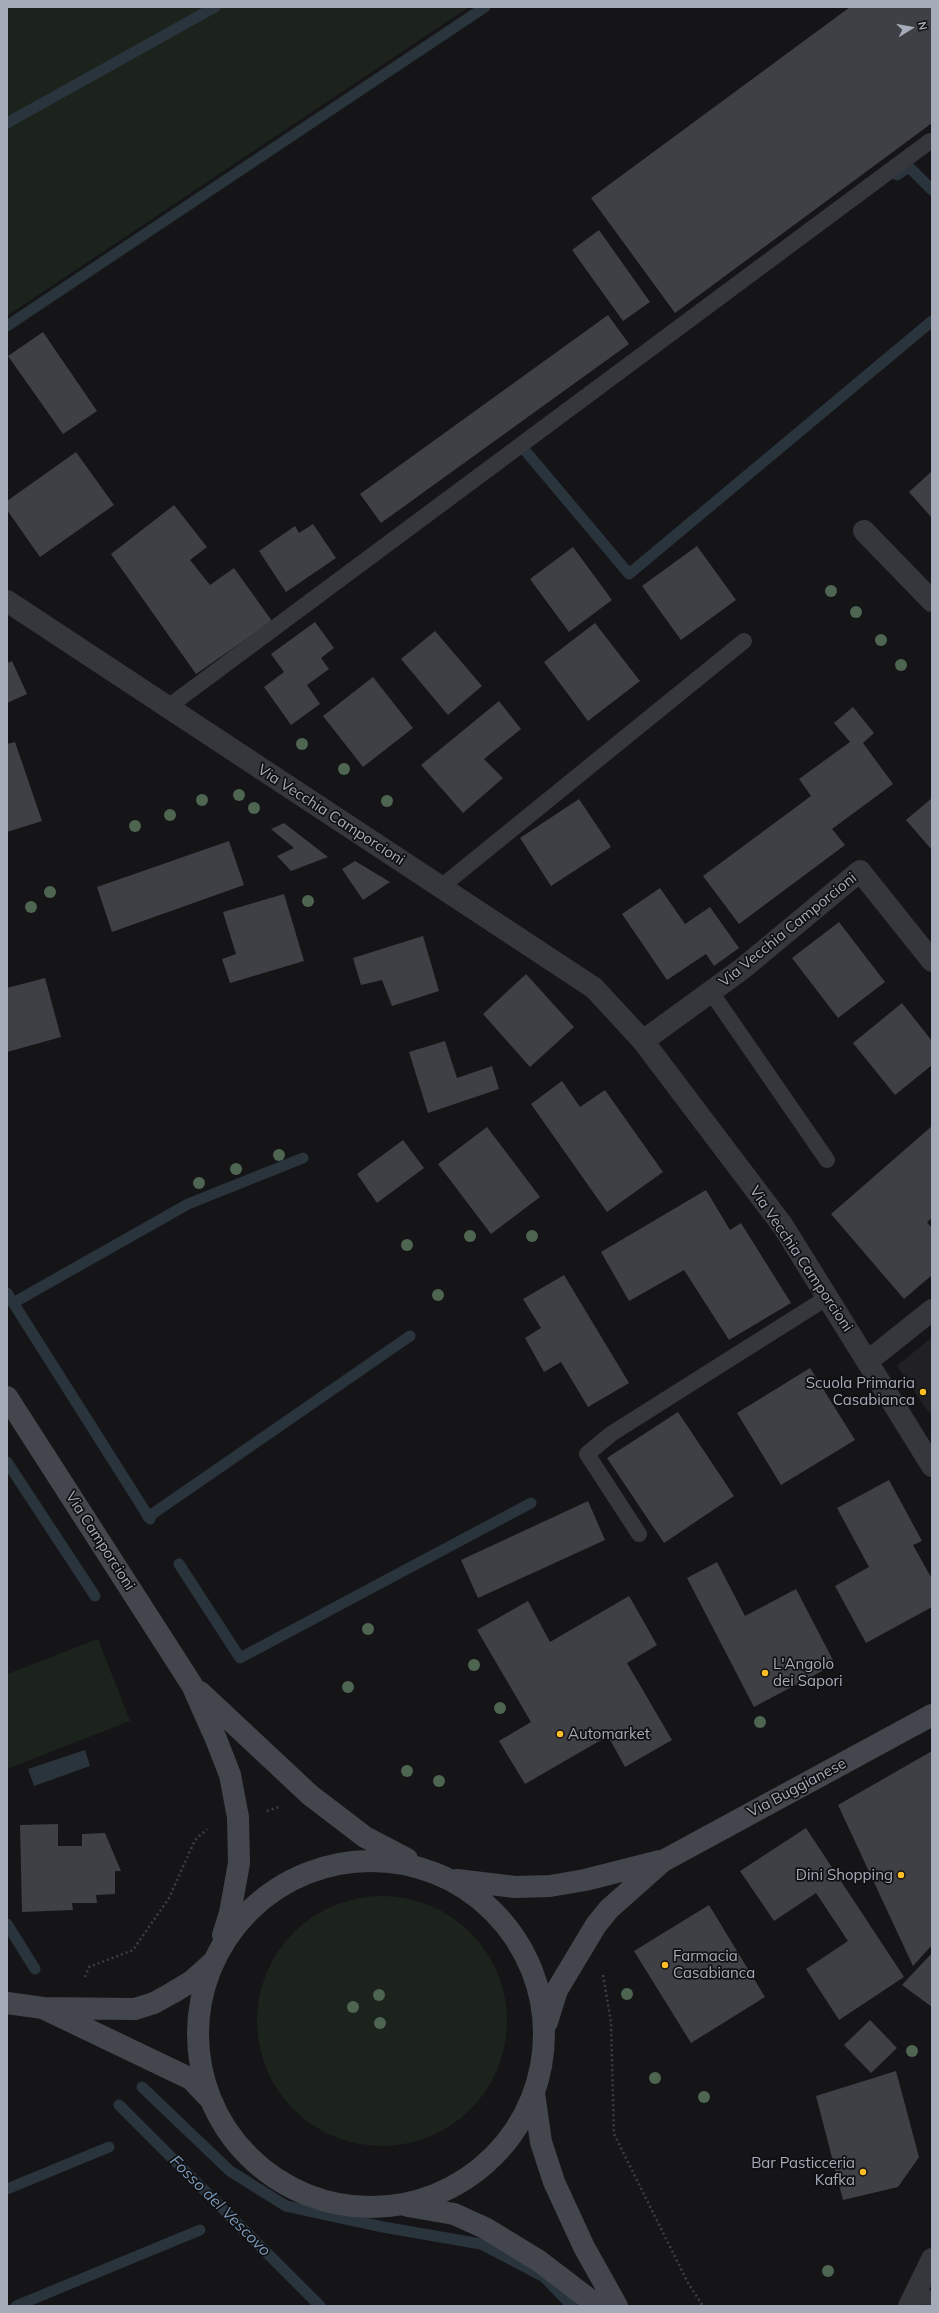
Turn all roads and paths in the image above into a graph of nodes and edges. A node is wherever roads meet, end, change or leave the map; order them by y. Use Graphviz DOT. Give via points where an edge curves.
graph roads {
  1 [pos="930,141"];
  2 [pos="864,531"];
  3 [pos="7,601"];
  4 [pos="932,601"];
  5 [pos="744,641"];
  6 [pos="168,707"];
  7 [pos="441,887"];
  8 [pos="932,960"];
  9 [pos="711,992"];
  10 [pos="644,1041"];
  11 [pos="827,1160"];
  12 [pos="828,1297"];
  13 [pos="932,1310"];
  14 [pos="868,1361"];
  15 [pos="7,1397"];
  16 [pos="932,1466"];
  17 [pos="640,1534"];
  18 [pos="192,1685"];
  19 [pos="932,1715"];
  20 [pos="310,1795"];
  21 [pos="238,1817"];
  22 [pos="663,1860"];
  23 [pos="424,1868"];
  24 [pos="450,1879"];
  25 [pos="215,1959"];
  26 [pos="601,1967"];
  27 [pos="7,2003"];
  28 [pos="72,2007"];
  29 [pos="43,2008"];
  30 [pos="544,2033"];
  31 [pos="534,2092"];
  32 [pos="212,2102"];
  33 [pos="399,2205"];
  34 [pos="932,2259"];
  35 [pos="919,2300"];
  36 [pos="598,2306"];
  37 [pos="617,2306"];
  38 [pos="704,2306"];
  1 -- 6 [label="lane"];
  2 -- 4 [label="street"];
  3 -- 6 [label="street, Via Vecchia Camporcioni"];
  5 -- 7 [label="lane"];
  6 -- 7 [label="street, Via Vecchia Camporcioni"];
  7 -- 10 [label="street, Via Vecchia Camporcioni" via="594,988"];
  8 -- 9 [label="street, Via Vecchia Camporcioni" via="860,871"];
  9 -- 10 [label="street, Via Vecchia Camporcioni"];
  9 -- 11 [label="lane"];
  10 -- 12 [label="street, Via Vecchia Camporcioni" via="783,1226"];
  12 -- 14 [label="street, Via Vecchia Camporcioni"];
  12 -- 17 [label="lane" via="612,1434 587,1454"];
  13 -- 14 [label="street"];
  14 -- 16 [label="street, Via Vecchia Camporcioni"];
  15 -- 18 [label="main road, Via Camporcioni"];
  18 -- 20 [label="main road"];
  18 -- 21 [label="main road" via="230,1775"];
  19 -- 22 [label="main road, Via Buggianese"];
  20 -- 21 [label="path" via="273,1810"];
  20 -- 23 [label="main road" via="365,1837"];
  21 -- 25 [label="main road" via="239,1863 230,1913"];
  21 -- 28 [label="path" via="217,1820 195,1840 169,1898 133,1950 89,1967"];
  22 -- 24 [label="main road" via="585,1880 550,1886 502,1886"];
  22 -- 30 [label="main road" via="609,1909 596,1925 557,1990"];
  23 -- 24 [label="main road"];
  23 -- 25 [label="main road" via="388,1861 361,1860 308,1871 284,1883 242,1917"];
  24 -- 30 [label="main road" via="485,1903 504,1922 520,1944 532,1969 540,1995"];
  25 -- 28 [label="main road" via="192,1981 148,2005 135,2009"];
  25 -- 32 [label="main road" via="198,2017 198,2046"];
  26 -- 38 [label="path" via="611,2022 614,2134 688,2282"];
  27 -- 29 [label="main road"];
  28 -- 29 [label="main road"];
  29 -- 32 [label="main road" via="191,2079"];
  30 -- 31 [label="main road" via="543,2055"];
  31 -- 33 [label="main road" via="519,2125 484,2166 462,2182 437,2194"];
  31 -- 37 [label="main road" via="541,2142 554,2182 584,2247"];
  32 -- 33 [label="main road" via="224,2126 241,2148 282,2182 306,2195 332,2203 358,2207"];
  33 -- 36 [label="main road" via="454,2214 485,2228 539,2261"];
  34 -- 35 [label="street"];
}
